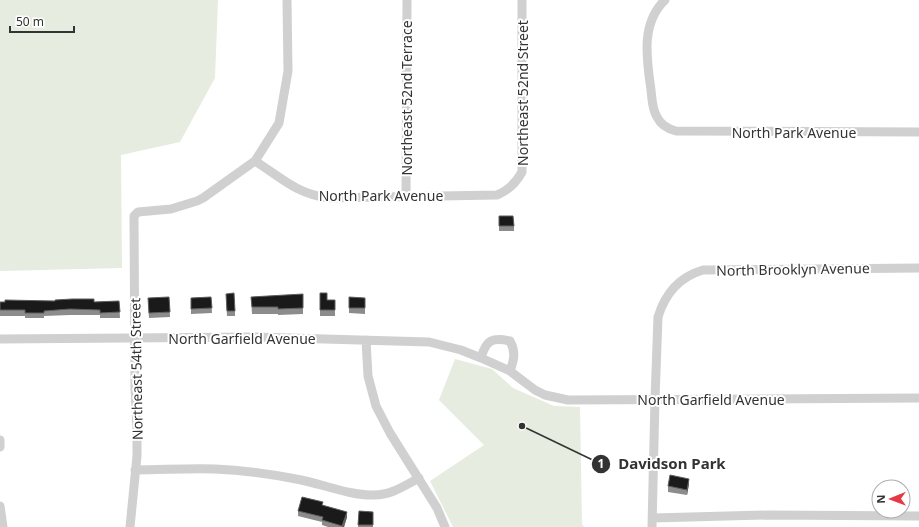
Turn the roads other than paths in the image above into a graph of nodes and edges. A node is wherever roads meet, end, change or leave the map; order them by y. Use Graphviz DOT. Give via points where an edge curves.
graph roads {
  1 [pos="287,0"];
  2 [pos="406,0"];
  3 [pos="522,0"];
  4 [pos="664,0"];
  5 [pos="919,132"];
  6 [pos="255,161"];
  7 [pos="514,184"];
  8 [pos="406,197"];
  9 [pos="919,268"];
  10 [pos="0,339"];
  11 [pos="135,339"];
  12 [pos="366,340"];
  13 [pos="481,358"];
  14 [pos="510,371"];
  15 [pos="919,398"];
  16 [pos="654,399"];
  17 [pos="0,440"];
  18 [pos="0,447"];
  19 [pos="135,470"];
  20 [pos="419,478"];
  21 [pos="0,506"];
  22 [pos="919,516"];
  23 [pos="652,522"];
  24 [pos="3,527"];
  25 [pos="130,527"];
  26 [pos="445,527"];
  1 -- 6 [label="street" via="288,71 279,123"];
  2 -- 8 [label="street, Northeast 52nd Terrace"];
  3 -- 7 [label="street, Northeast 52nd Street" via="522,172"];
  4 -- 5 [label="street, North Park Avenue" via="650,23 646,55 654,111 660,122 670,130"];
  6 -- 8 [label="street, North Park Avenue" via="294,188 317,196"];
  6 -- 11 [label="street, Northeast 54th Street" via="197,201 171,209 138,212 134,216"];
  7 -- 8 [label="street, North Park Avenue" via="498,194"];
  9 -- 16 [label="street, North Brooklyn Avenue" via="703,270 685,277 672,288 661,305 658,317"];
  10 -- 11 [label="street, North Garfield Avenue"];
  11 -- 12 [label="street, North Garfield Avenue" via="255,337"];
  11 -- 19 [label="street, Northeast 54th Street"];
  12 -- 13 [label="street, North Garfield Avenue" via="429,342"];
  12 -- 20 [label="street" via="368,376 376,406"];
  13 -- 14 [label="street, North Garfield Avenue"];
  13 -- 14 [label="street" via="484,347 490,340 510,341 515,356"];
  14 -- 16 [label="street, North Garfield Avenue" via="535,390 556,399"];
  15 -- 16 [label="street, North Garfield Avenue"];
  16 -- 23 [label="street, North Brooklyn Avenue"];
  17 -- 18 [label="street"];
  19 -- 20 [label="street" via="215,469 256,473 297,479 371,496 399,489"];
  19 -- 25 [label="street, Northeast 54th Street"];
  20 -- 26 [label="street"];
  21 -- 24 [label="street"];
  22 -- 23 [label="street" via="768,515"];
}
